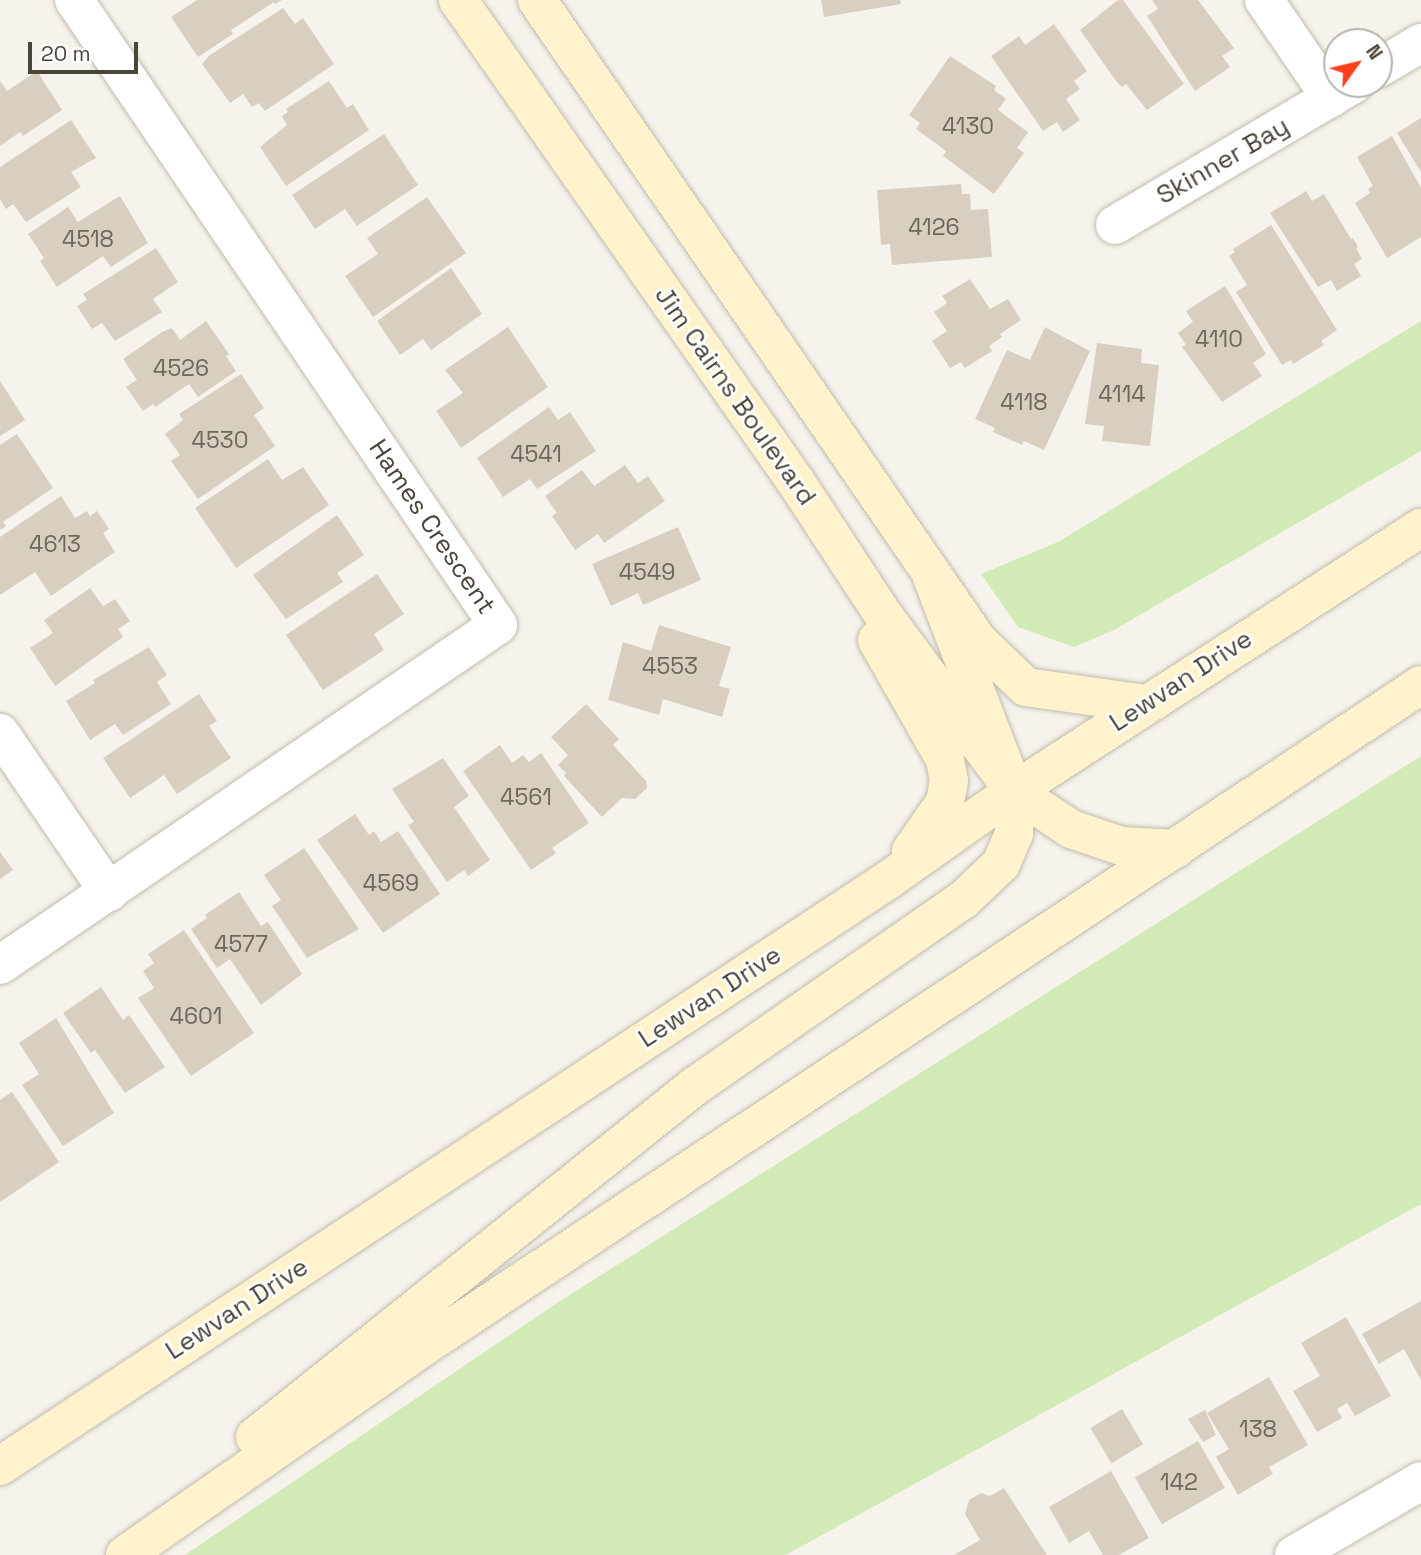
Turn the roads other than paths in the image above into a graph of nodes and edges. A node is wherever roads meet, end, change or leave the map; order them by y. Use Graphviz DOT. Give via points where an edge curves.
graph roads {
  1 [pos="74,0"];
  2 [pos="458,0"];
  3 [pos="537,0"];
  4 [pos="1264,0"];
  5 [pos="1421,43"];
  6 [pos="1393,60"];
  7 [pos="1323,69"];
  8 [pos="1330,98"];
  9 [pos="1115,225"];
  10 [pos="796,482"];
  11 [pos="1421,528"];
  12 [pos="932,577"];
  13 [pos="1421,685"];
  14 [pos="1146,704"];
  15 [pos="0,733"];
  16 [pos="1014,790"];
  17 [pos="1177,849"];
  18 [pos="891,878"];
  19 [pos="109,892"];
  20 [pos="0,965"];
  21 [pos="0,1466"];
  22 [pos="1421,1481"];
  23 [pos="110,1555"];
  24 [pos="125,1555"];
  25 [pos="1294,1555"];
  1 -- 19 [label="street, Hames Crescent" via="498,625"];
  2 -- 10 [label="main road, Jim Cairns Boulevard"];
  3 -- 12 [label="main road"];
  4 -- 7 [label="street"];
  5 -- 6 [label="street"];
  8 -- 9 [label="street, Skinner Bay"];
  10 -- 16 [label="main road, Jim Cairns Boulevard" via="884,616"];
  10 -- 18 [label="main road" via="866,621 945,759 946,802"];
  11 -- 14 [label="main road, Lewvan Drive"];
  12 -- 14 [label="main road" via="978,641 1026,687"];
  12 -- 16 [label="main road"];
  13 -- 17 [label="main road"];
  14 -- 16 [label="main road, Lewvan Drive"];
  15 -- 19 [label="street"];
  16 -- 17 [label="main road, Jim Cairns Boulevard" via="1071,829 1121,846"];
  16 -- 18 [label="main road, Lewvan Drive"];
  16 -- 23 [label="main road" via="1014,834 1002,864 963,900 695,1086"];
  17 -- 24 [label="main road" via="435,1339"];
  18 -- 21 [label="main road, Lewvan Drive"];
  19 -- 20 [label="street, Hames Crescent"];
  22 -- 25 [label="street"];
}
